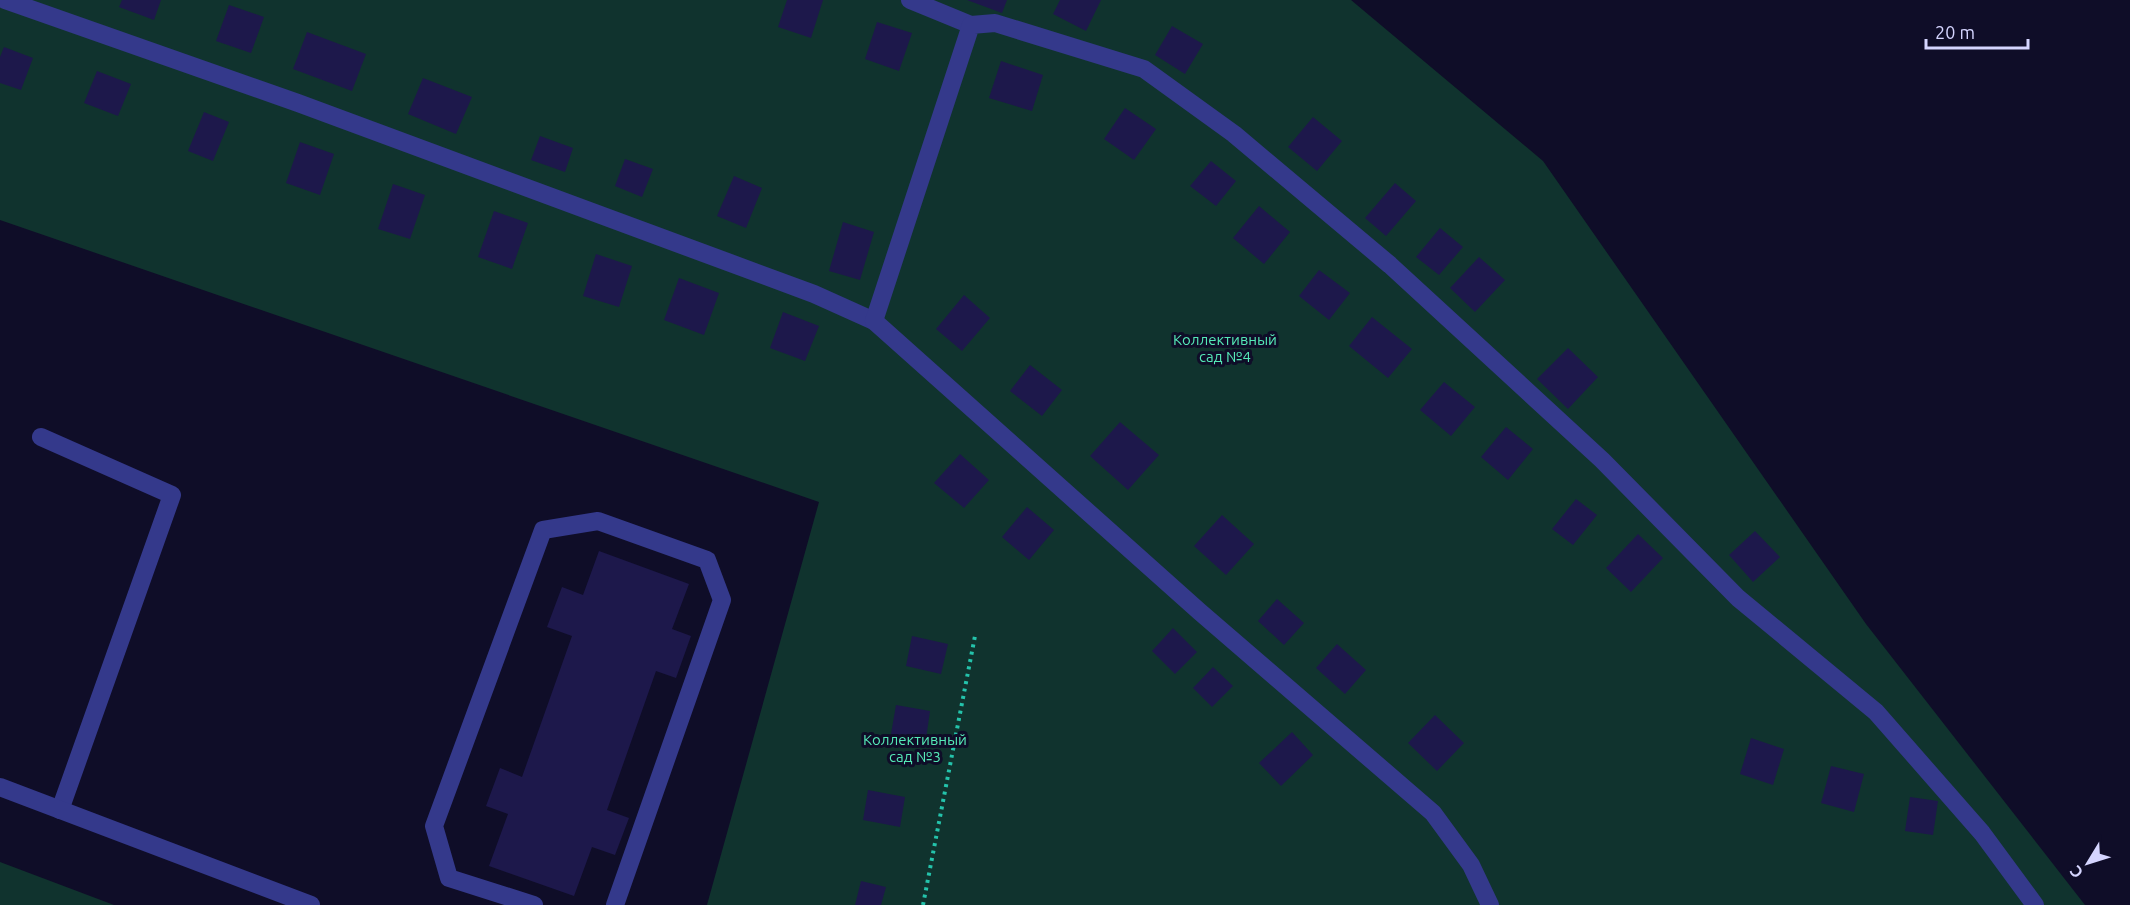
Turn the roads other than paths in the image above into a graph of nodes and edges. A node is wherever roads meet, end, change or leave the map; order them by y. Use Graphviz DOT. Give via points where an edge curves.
graph roads {
  1 [pos="5,0"];
  2 [pos="910,0"];
  3 [pos="971,25"];
  4 [pos="874,321"];
  5 [pos="41,437"];
  6 [pos="0,787"];
  7 [pos="60,810"];
  8 [pos="311,905"];
  9 [pos="534,905"];
  10 [pos="615,905"];
  11 [pos="1490,905"];
  12 [pos="2035,905"];
  1 -- 4 [label="lane" via="298,103 814,294"];
  2 -- 3 [label="lane"];
  3 -- 4 [label="lane"];
  3 -- 12 [label="lane" via="995,23 1144,69 1234,134 1390,265 1594,452 1738,598 1876,712 1982,833"];
  4 -- 11 [label="lane" via="1200,612 1433,813 1471,865"];
  5 -- 7 [label="lane" via="172,495"];
  6 -- 7 [label="lane"];
  7 -- 8 [label="lane"];
  9 -- 10 [label="lane" via="449,878 434,826 543,530 598,521 707,560 722,600"];
}
